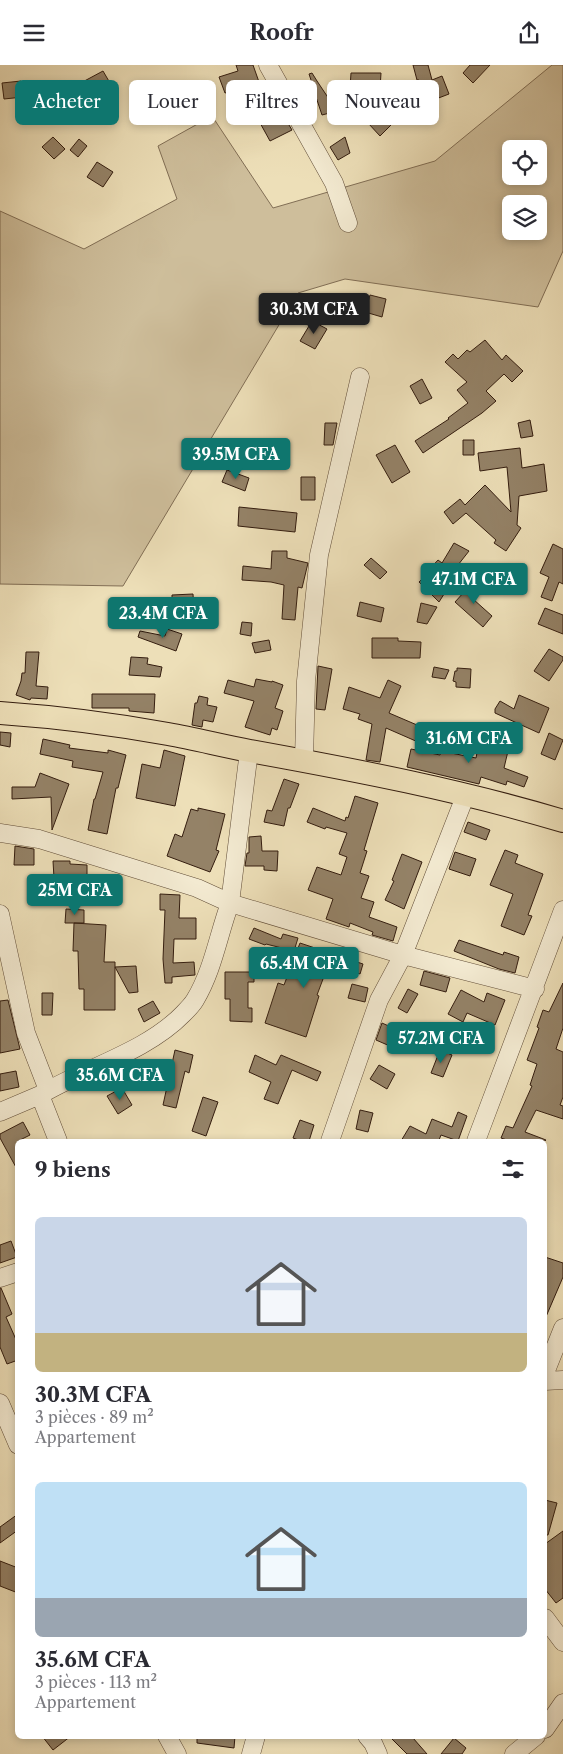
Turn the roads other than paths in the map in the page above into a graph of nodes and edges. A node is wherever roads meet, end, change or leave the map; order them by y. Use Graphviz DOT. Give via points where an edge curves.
graph roads {
  1 [pos="268,65"];
  2 [pos="348,223"];
  3 [pos="360,377"];
  4 [pos="0,713"];
  5 [pos="249,751"];
  6 [pos="304,760"];
  7 [pos="466,794"];
  8 [pos="563,821"];
  9 [pos="0,833"];
  10 [pos="230,903"];
  11 [pos="563,910"];
  12 [pos="0,914"];
  13 [pos="404,955"];
  14 [pos="535,989"];
  15 [pos="44,1092"];
  16 [pos="0,1112"];
  17 [pos="57,1139"];
  18 [pos="331,1139"];
  19 [pos="477,1139"];
  20 [pos="15,1273"];
  21 [pos="0,1278"];
  22 [pos="563,1328"];
  23 [pos="547,1368"];
  24 [pos="563,1380"];
  25 [pos="547,1381"];
  26 [pos="0,1403"];
  27 [pos="15,1438"];
  28 [pos="547,1621"];
  29 [pos="563,1642"];
  30 [pos="563,1703"];
  31 [pos="547,1726"];
  32 [pos="169,1739"];
  33 [pos="255,1739"];
  34 [pos="370,1739"];
  35 [pos="532,1739"];
  36 [pos="178,1754"];
  37 [pos="251,1754"];
  38 [pos="378,1754"];
  39 [pos="514,1754"];
  1 -- 2 [label="street" via="334,183"];
  3 -- 6 [label="street" via="320,555 306,681"];
  4 -- 5 [label="main road" via="61,717 127,727"];
  5 -- 6 [label="main road"];
  5 -- 10 [label="street"];
  6 -- 7 [label="main road"];
  7 -- 8 [label="main road"];
  7 -- 13 [label="street"];
  9 -- 10 [label="street" via="39,839 197,889"];
  10 -- 13 [label="street"];
  10 -- 15 [label="street" via="213,962 194,1003 164,1031"];
  11 -- 14 [label="street"];
  12 -- 15 [label="street" via="26,1033"];
  13 -- 14 [label="street"];
  13 -- 18 [label="street" via="379,1000"];
  14 -- 19 [label="street"];
  15 -- 16 [label="street"];
  15 -- 17 [label="street"];
  20 -- 21 [label="street"];
  22 -- 23 [label="street"];
  24 -- 25 [label="street"];
  26 -- 27 [label="street"];
  28 -- 29 [label="street"];
  30 -- 31 [label="street"];
  32 -- 36 [label="street"];
  33 -- 37 [label="street"];
  34 -- 38 [label="street"];
  35 -- 39 [label="street"];
}
